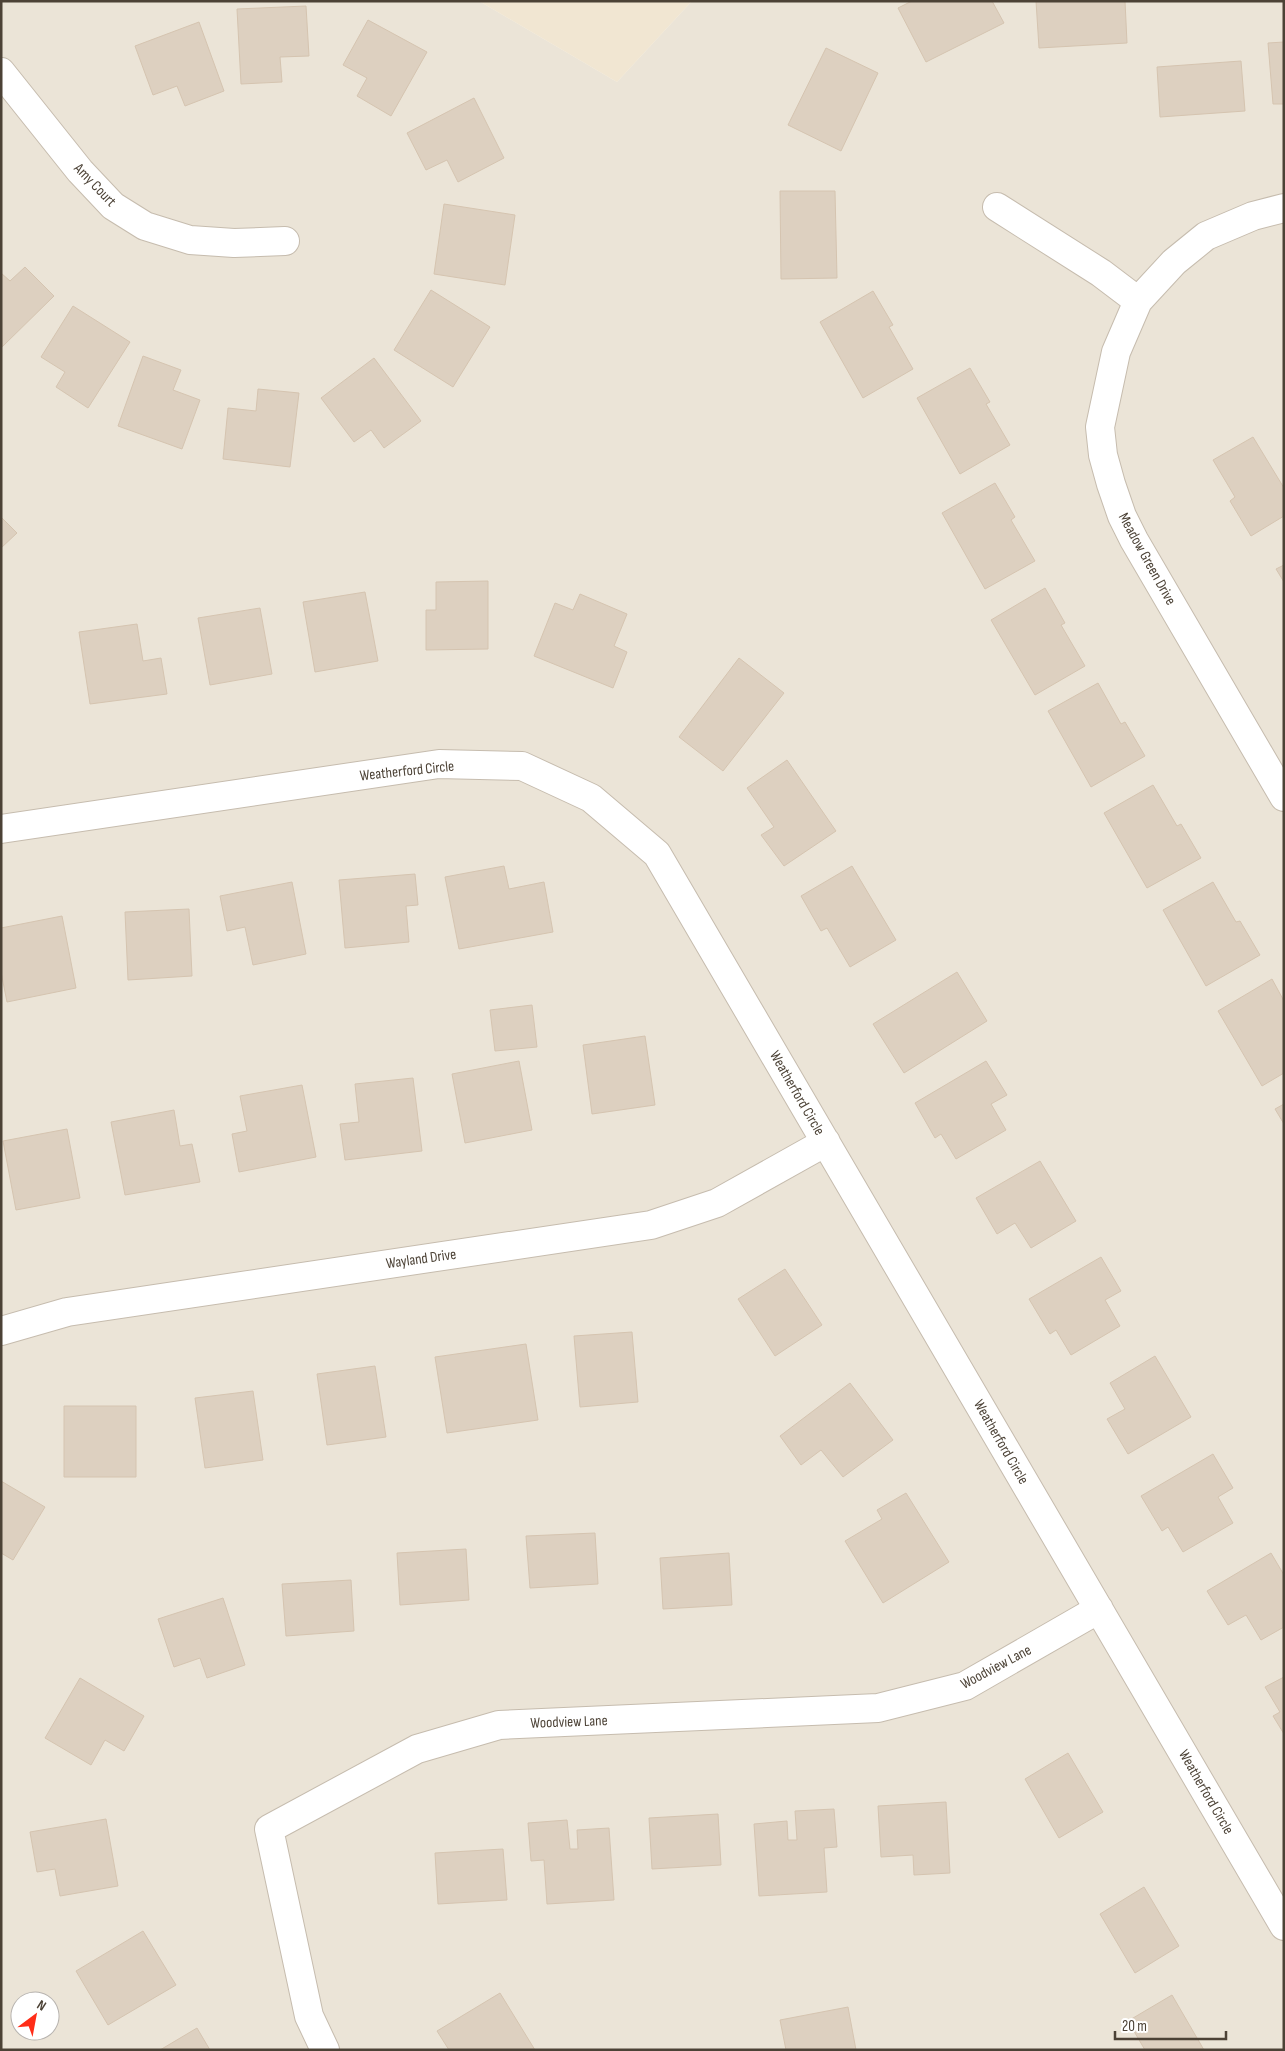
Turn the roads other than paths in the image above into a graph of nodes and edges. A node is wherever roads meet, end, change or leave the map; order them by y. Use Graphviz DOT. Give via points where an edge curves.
graph roads {
  1 [pos="1,72"];
  2 [pos="997,207"];
  3 [pos="1284,208"];
  4 [pos="285,241"];
  5 [pos="1138,301"];
  6 [pos="1284,797"];
  7 [pos="1,829"];
  8 [pos="826,1142"];
  9 [pos="1,1331"];
  10 [pos="1098,1609"];
  11 [pos="1284,1926"];
  12 [pos="325,2050"];
  1 -- 4 [label="street, Amy Court" via="113,206 145,226 190,240 234,243"];
  2 -- 5 [label="street" via="1101,273"];
  3 -- 5 [label="street, Meadow Green Drive" via="1253,216 1206,236 1174,262"];
  5 -- 6 [label="street, Meadow Green Drive" via="1116,352 1100,427 1110,484 1134,540"];
  7 -- 8 [label="street, Weatherford Circle" via="439,764 522,766 591,798 658,854"];
  8 -- 9 [label="street, Wayland Drive" via="718,1203 651,1225 67,1312"];
  8 -- 10 [label="street, Weatherford Circle"];
  10 -- 11 [label="street, Weatherford Circle"];
  10 -- 12 [label="street, Woodview Lane" via="965,1686 878,1708 499,1725 417,1749 269,1829 308,2016"];
}
